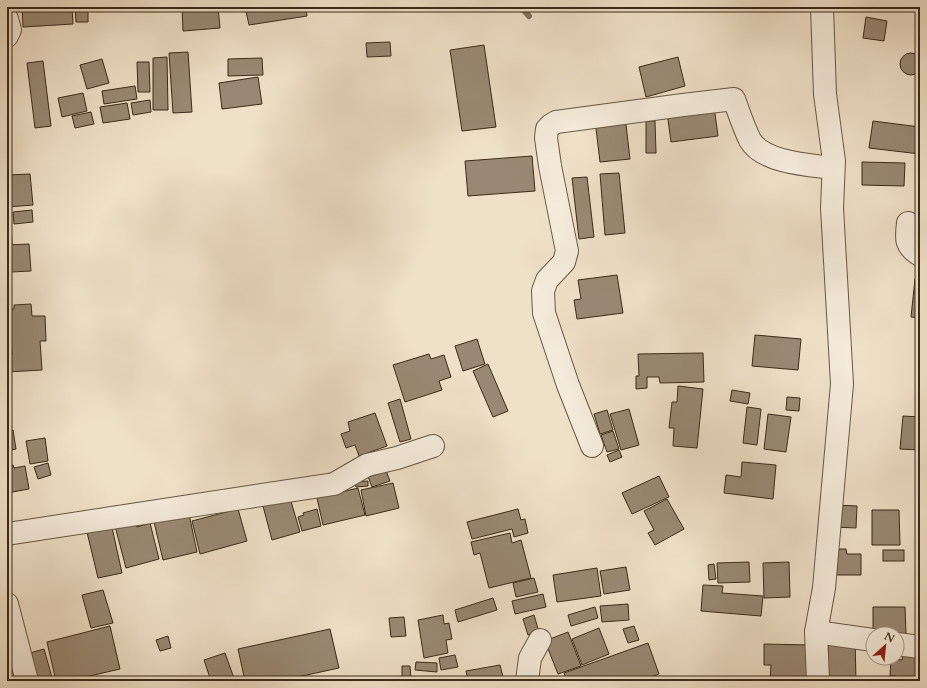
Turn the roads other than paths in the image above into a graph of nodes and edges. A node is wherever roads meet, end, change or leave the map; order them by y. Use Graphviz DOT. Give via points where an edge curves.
graph roads {
  1 [pos="822,7"];
  2 [pos="7,19"];
  3 [pos="7,36"];
  4 [pos="833,168"];
  5 [pos="908,223"];
  6 [pos="920,255"];
  7 [pos="433,446"];
  8 [pos="592,446"];
  9 [pos="7,534"];
  10 [pos="7,604"];
  11 [pos="816,632"];
  12 [pos="865,639"];
  13 [pos="540,640"];
  14 [pos="905,645"];
  15 [pos="920,647"];
  16 [pos="14,661"];
  17 [pos="27,681"];
  18 [pos="527,681"];
  19 [pos="818,681"];
  1 -- 4 [label="street" via="825,94"];
  2 -- 3 [label="street" via="10,30"];
  4 -- 8 [label="street" via="783,160 763,152 751,141 734,99 556,122 550,125 546,138 567,251 564,262 545,285 544,313"];
  4 -- 11 [label="street" via="832,208 842,384 824,588"];
  5 -- 6 [label="street" via="908,244"];
  7 -- 9 [label="street" via="367,466 334,484"];
  10 -- 16 [label="street"];
  11 -- 12 [label="street"];
  11 -- 19 [label="street"];
  13 -- 18 [label="street" via="530,658"];
  14 -- 15 [label="street"];
  16 -- 17 [label="street"];
}
